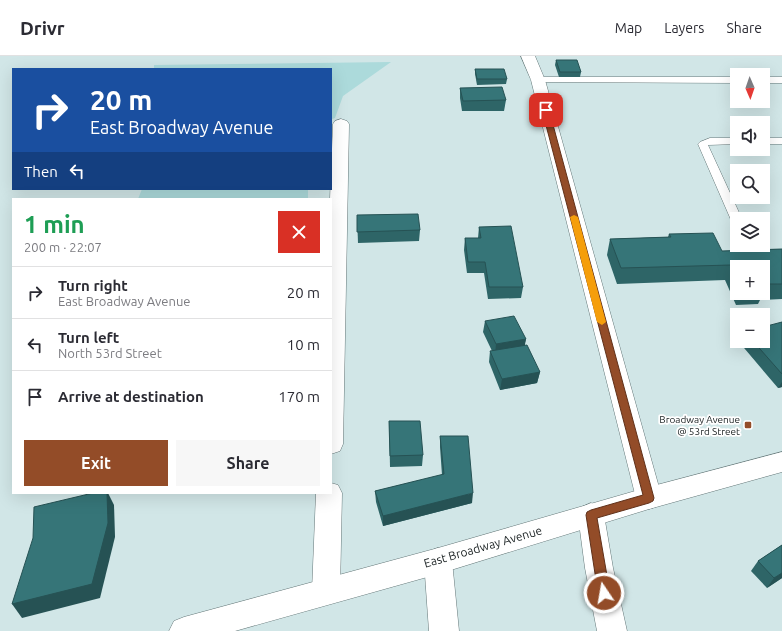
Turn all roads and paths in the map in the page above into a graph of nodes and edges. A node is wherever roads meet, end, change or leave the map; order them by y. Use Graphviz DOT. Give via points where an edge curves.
graph roads {
  1 [pos="528,56"];
  2 [pos="538,80"];
  3 [pos="730,80"];
  4 [pos="770,80"];
  5 [pos="782,80"];
  6 [pos="341,124"];
  7 [pos="730,141"];
  8 [pos="770,141"];
  9 [pos="782,141"];
  10 [pos="733,212"];
  11 [pos="757,252"];
  12 [pos="782,254"];
  13 [pos="332,412"];
  14 [pos="782,462"];
  15 [pos="330,494"];
  16 [pos="649,498"];
  17 [pos="591,515"];
  18 [pos="438,561"];
  19 [pos="326,591"];
  20 [pos="184,631"];
  21 [pos="444,631"];
  22 [pos="612,631"];
  1 -- 2 [label="street"];
  2 -- 3 [label="lane"];
  2 -- 16 [label="street"];
  4 -- 5 [label="lane"];
  6 -- 13 [label="street"];
  7 -- 10 [label="lane" via="710,141 703,144"];
  8 -- 9 [label="lane"];
  11 -- 12 [label="lane"];
  14 -- 16 [label="street, East Broadway Avenue"];
  15 -- 19 [label="street"];
  16 -- 17 [label="street, East Broadway Avenue"];
  17 -- 18 [label="street, East Broadway Avenue"];
  17 -- 22 [label="street"];
  18 -- 19 [label="street, East Broadway Avenue"];
  18 -- 21 [label="street"];
  19 -- 20 [label="street, East Broadway Avenue"];
}
